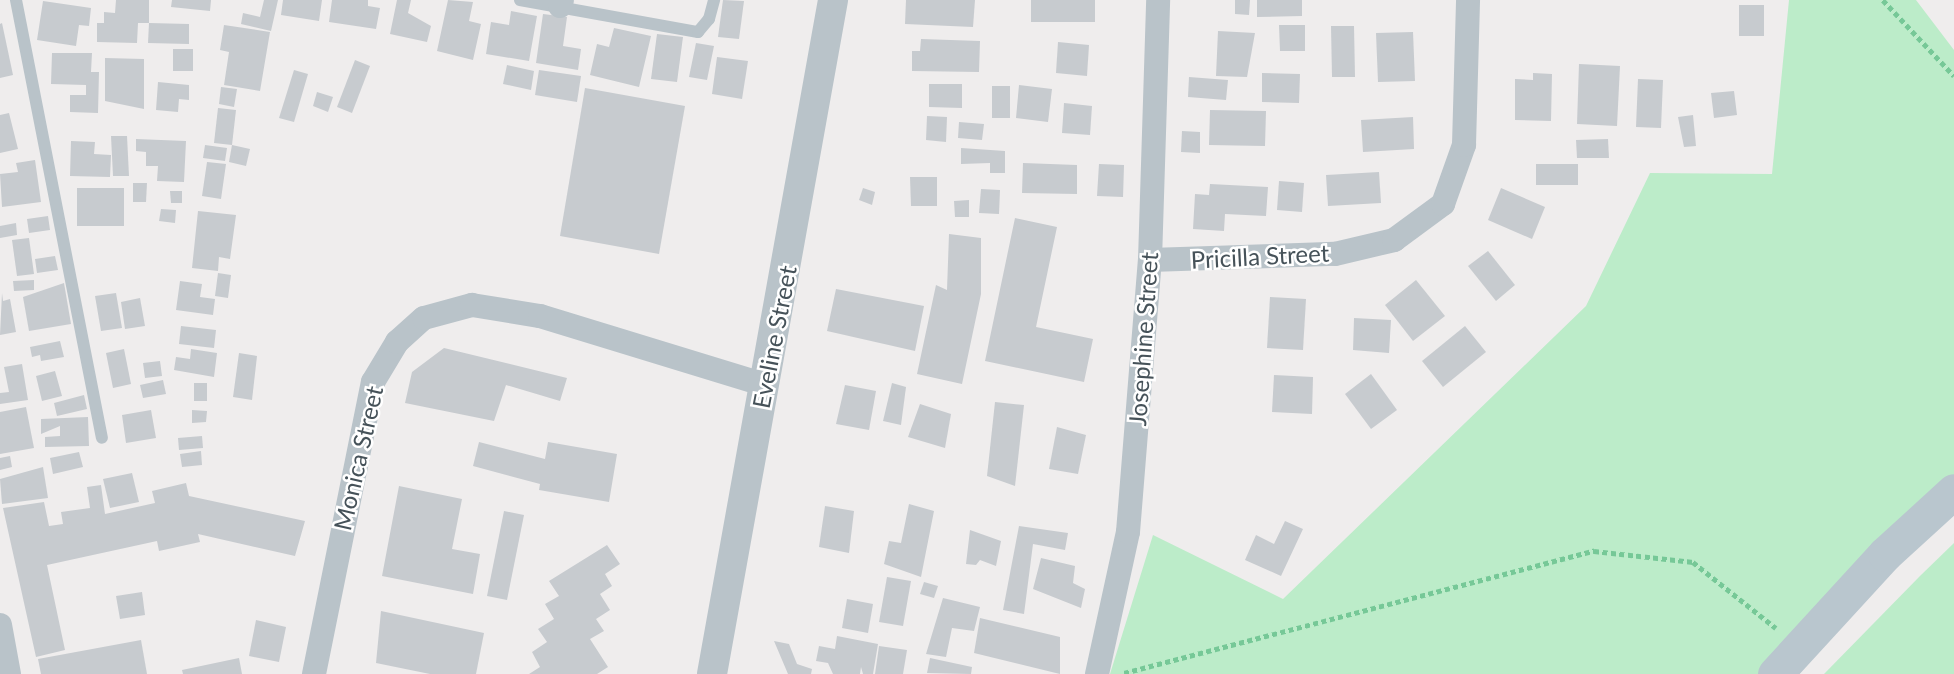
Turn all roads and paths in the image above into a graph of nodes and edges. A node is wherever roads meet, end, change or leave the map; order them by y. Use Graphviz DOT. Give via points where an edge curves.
graph roads {
  1 [pos="16,0"];
  2 [pos="520,0"];
  3 [pos="714,0"];
  4 [pos="832,0"];
  5 [pos="1158,0"];
  6 [pos="1468,0"];
  7 [pos="1884,0"];
  8 [pos="561,3"];
  9 [pos="1954,76"];
  10 [pos="1150,260"];
  11 [pos="765,385"];
  12 [pos="102,438"];
  13 [pos="1954,491"];
  14 [pos="0,625"];
  15 [pos="1798,646"];
  16 [pos="9,674"];
  17 [pos="314,674"];
  18 [pos="712,674"];
  19 [pos="1097,674"];
  20 [pos="1122,674"];
  21 [pos="1775,674"];
  1 -- 12 [label="lane"];
  2 -- 8 [label="lane"];
  3 -- 8 [label="lane" via="709,19 698,33"];
  4 -- 11 [label="street, Eveline Street"];
  5 -- 10 [label="street, Josephine Street"];
  6 -- 10 [label="street, Pricilla Street" via="1465,145 1443,204 1394,240 1335,254"];
  7 -- 9 [label="path"];
  10 -- 19 [label="street, Josephine Street" via="1128,532"];
  11 -- 17 [label="street, Monica Street" via="540,316 472,305 424,318 397,342 373,382"];
  11 -- 18 [label="street, Eveline Street"];
  13 -- 15 [label="main road"];
  14 -- 16 [label="street"];
  15 -- 20 [label="path" via="1693,562 1594,551"];
  15 -- 21 [label="main road"];
}
